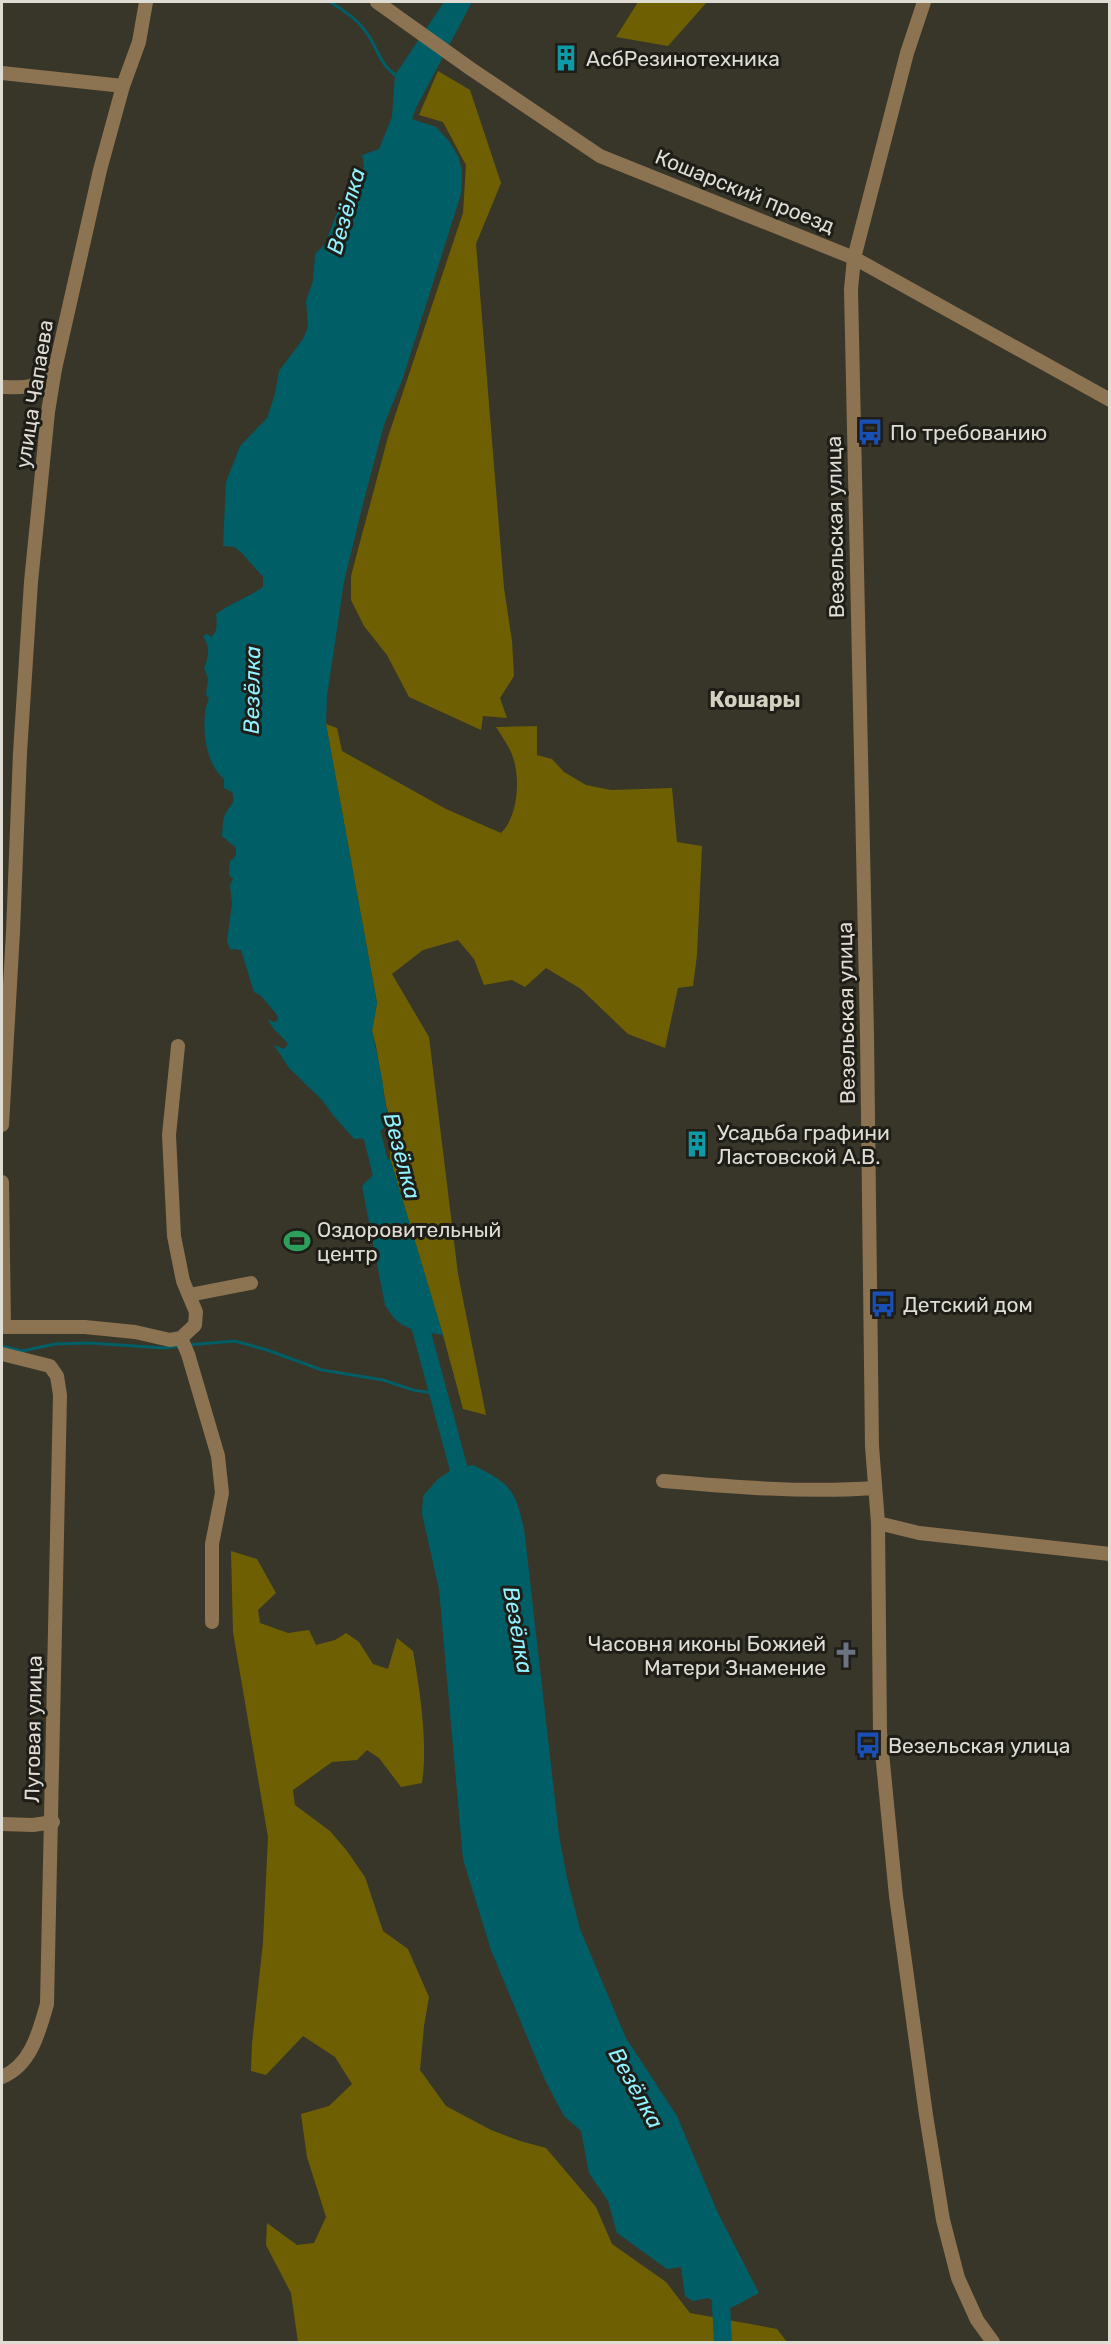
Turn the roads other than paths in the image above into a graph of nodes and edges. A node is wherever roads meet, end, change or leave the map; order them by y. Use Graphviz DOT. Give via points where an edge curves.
graph roads {
  1 [pos="146,2"];
  2 [pos="376,2"];
  3 [pos="924,2"];
  4 [pos="2,73"];
  5 [pos="123,86"];
  6 [pos="854,258"];
  7 [pos="55,369"];
  8 [pos="2,387"];
  9 [pos="28,388"];
  10 [pos="1110,400"];
  11 [pos="48,412"];
  12 [pos="178,1046"];
  13 [pos="2,1125"];
  14 [pos="2,1182"];
  15 [pos="251,1283"];
  16 [pos="189,1295"];
  17 [pos="3,1329"];
  18 [pos="181,1338"];
  19 [pos="2,1354"];
  20 [pos="663,1480"];
  21 [pos="875,1488"];
  22 [pos="878,1523"];
  23 [pos="1110,1554"];
  24 [pos="212,1622"];
  25 [pos="53,1822"];
  26 [pos="2,1824"];
  27 [pos="2,2077"];
  28 [pos="993,2343"];
  1 -- 5 [label="street, улица Чапаева" via="139,42"];
  2 -- 6 [label="street, Кошарский проезд" via="600,156"];
  3 -- 6 [label="street, Везельская улица"];
  4 -- 5 [label="street"];
  5 -- 7 [label="street, улица Чапаева"];
  6 -- 10 [label="street, Кошарский проезд"];
  6 -- 21 [label="street, Везельская улица" via="851,301"];
  7 -- 9 [label="street" via="42,383"];
  7 -- 11 [label="street, улица Чапаева"];
  8 -- 9 [label="street"];
  9 -- 11 [label="street"];
  11 -- 13 [label="street, улица Чапаева" via="31,582"];
  12 -- 16 [label="street" via="169,1136 174,1236"];
  14 -- 17 [label="street"];
  15 -- 16 [label="street"];
  16 -- 18 [label="street" via="196,1312 195,1324"];
  17 -- 18 [label="street" via="85,1327 170,1340"];
  18 -- 24 [label="street" via="218,1456 222,1493 212,1544"];
  19 -- 25 [label="street, Луговая улица" via="50,1366 57,1376 60,1395"];
  20 -- 21 [label="street" via="743,1488"];
  21 -- 22 [label="street, Везельская улица"];
  22 -- 23 [label="street" via="920,1533"];
  22 -- 28 [label="street, Везельская улица" via="880,1732 896,1896 924,2104 943,2220 958,2278 977,2320"];
  25 -- 26 [label="street"];
  25 -- 27 [label="street, Луговая улица" via="47,2004 39,2036 21,2066"];
}
